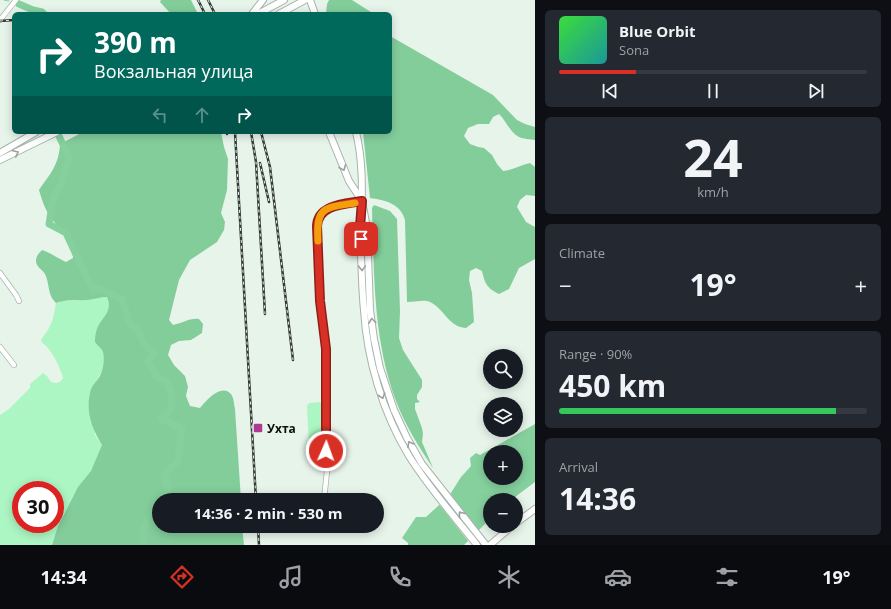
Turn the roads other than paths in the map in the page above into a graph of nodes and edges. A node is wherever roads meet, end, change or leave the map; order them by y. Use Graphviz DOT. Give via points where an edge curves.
graph roads {
  1 [pos="16,0"];
  2 [pos="263,0"];
  3 [pos="305,0"];
  4 [pos="310,0"];
  5 [pos="282,1"];
  6 [pos="254,12"];
  7 [pos="262,12"];
  8 [pos="282,12"];
  9 [pos="314,12"];
  10 [pos="0,20"];
  11 [pos="32,134"];
  12 [pos="53,134"];
  13 [pos="330,134"];
  14 [pos="356,134"];
  15 [pos="0,153"];
  16 [pos="0,160"];
  17 [pos="362,201"];
  18 [pos="0,272"];
  19 [pos="19,301"];
  20 [pos="0,347"];
  21 [pos="14,365"];
  22 [pos="325,493"];
  23 [pos="535,509"];
  24 [pos="523,518"];
  25 [pos="504,533"];
  26 [pos="477,545"];
  27 [pos="486,545"];
  28 [pos="490,545"];
  1 -- 10 [label="street"];
  2 -- 6 [label="street"];
  3 -- 8 [label="street"];
  4 -- 9 [label="street"];
  5 -- 7 [label="street"];
  11 -- 15 [label="street"];
  16 -- 12 [label="street, one-way"];
  13 -- 17 [label="street, one-way" via="348,181"];
  14 -- 17 [label="street" via="361,164"];
  17 -- 22 [label="street" via="324,210 317,222 320,301 326,349"];
  17 -- 26 [label="street, one-way" via="360,227 364,311 374,370 383,399 394,428 409,456"];
  27 -- 17 [label="street, one-way" via="432,477 400,424 380,368 374,339 370,310 367,228"];
  18 -- 19 [label="street"];
  20 -- 21 [label="street"];
  23 -- 24 [label="street"];
  25 -- 28 [label="street"];
}
